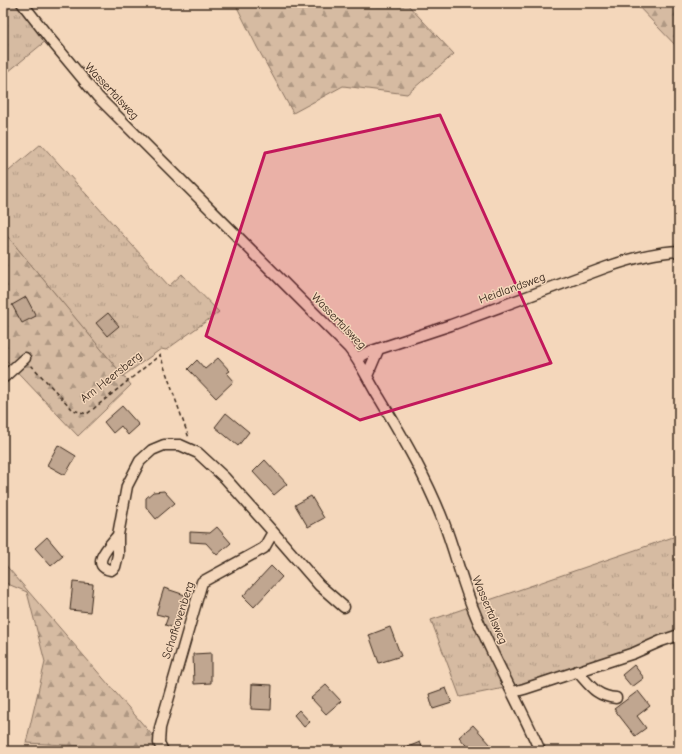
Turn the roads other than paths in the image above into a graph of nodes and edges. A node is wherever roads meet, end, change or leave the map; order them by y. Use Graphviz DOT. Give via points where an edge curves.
graph roads {
  1 [pos="22,3"];
  2 [pos="679,251"];
  3 [pos="378,350"];
  4 [pos="25,358"];
  5 [pos="357,358"];
  6 [pos="367,376"];
  7 [pos="3,378"];
  8 [pos="273,532"];
  9 [pos="118,535"];
  10 [pos="344,607"];
  11 [pos="679,635"];
  12 [pos="577,671"];
  13 [pos="513,692"];
  14 [pos="616,698"];
  15 [pos="163,751"];
  16 [pos="540,751"];
  1 -- 5 [label="street, Wassertalsweg" via="98,97"];
  2 -- 3 [label="street, Heidlandsweg" via="631,259"];
  3 -- 5 [label="street, Heidlandsweg"];
  3 -- 6 [label="street"];
  4 -- 7 [label="street"];
  5 -- 6 [label="street, Wassertalsweg"];
  6 -- 13 [label="street, Wassertalsweg" via="426,480 444,523 474,612"];
  8 -- 9 [label="street" via="225,478 198,453 180,445 164,445 152,450 140,461 128,486"];
  8 -- 10 [label="street" via="319,585"];
  8 -- 15 [label="street, Schafkovenberg" via="264,548 202,582 160,728 159,743"];
  11 -- 12 [label="street"];
  12 -- 13 [label="street"];
  12 -- 14 [label="street" via="599,694"];
  13 -- 16 [label="street, Wassertalsweg"];
}
